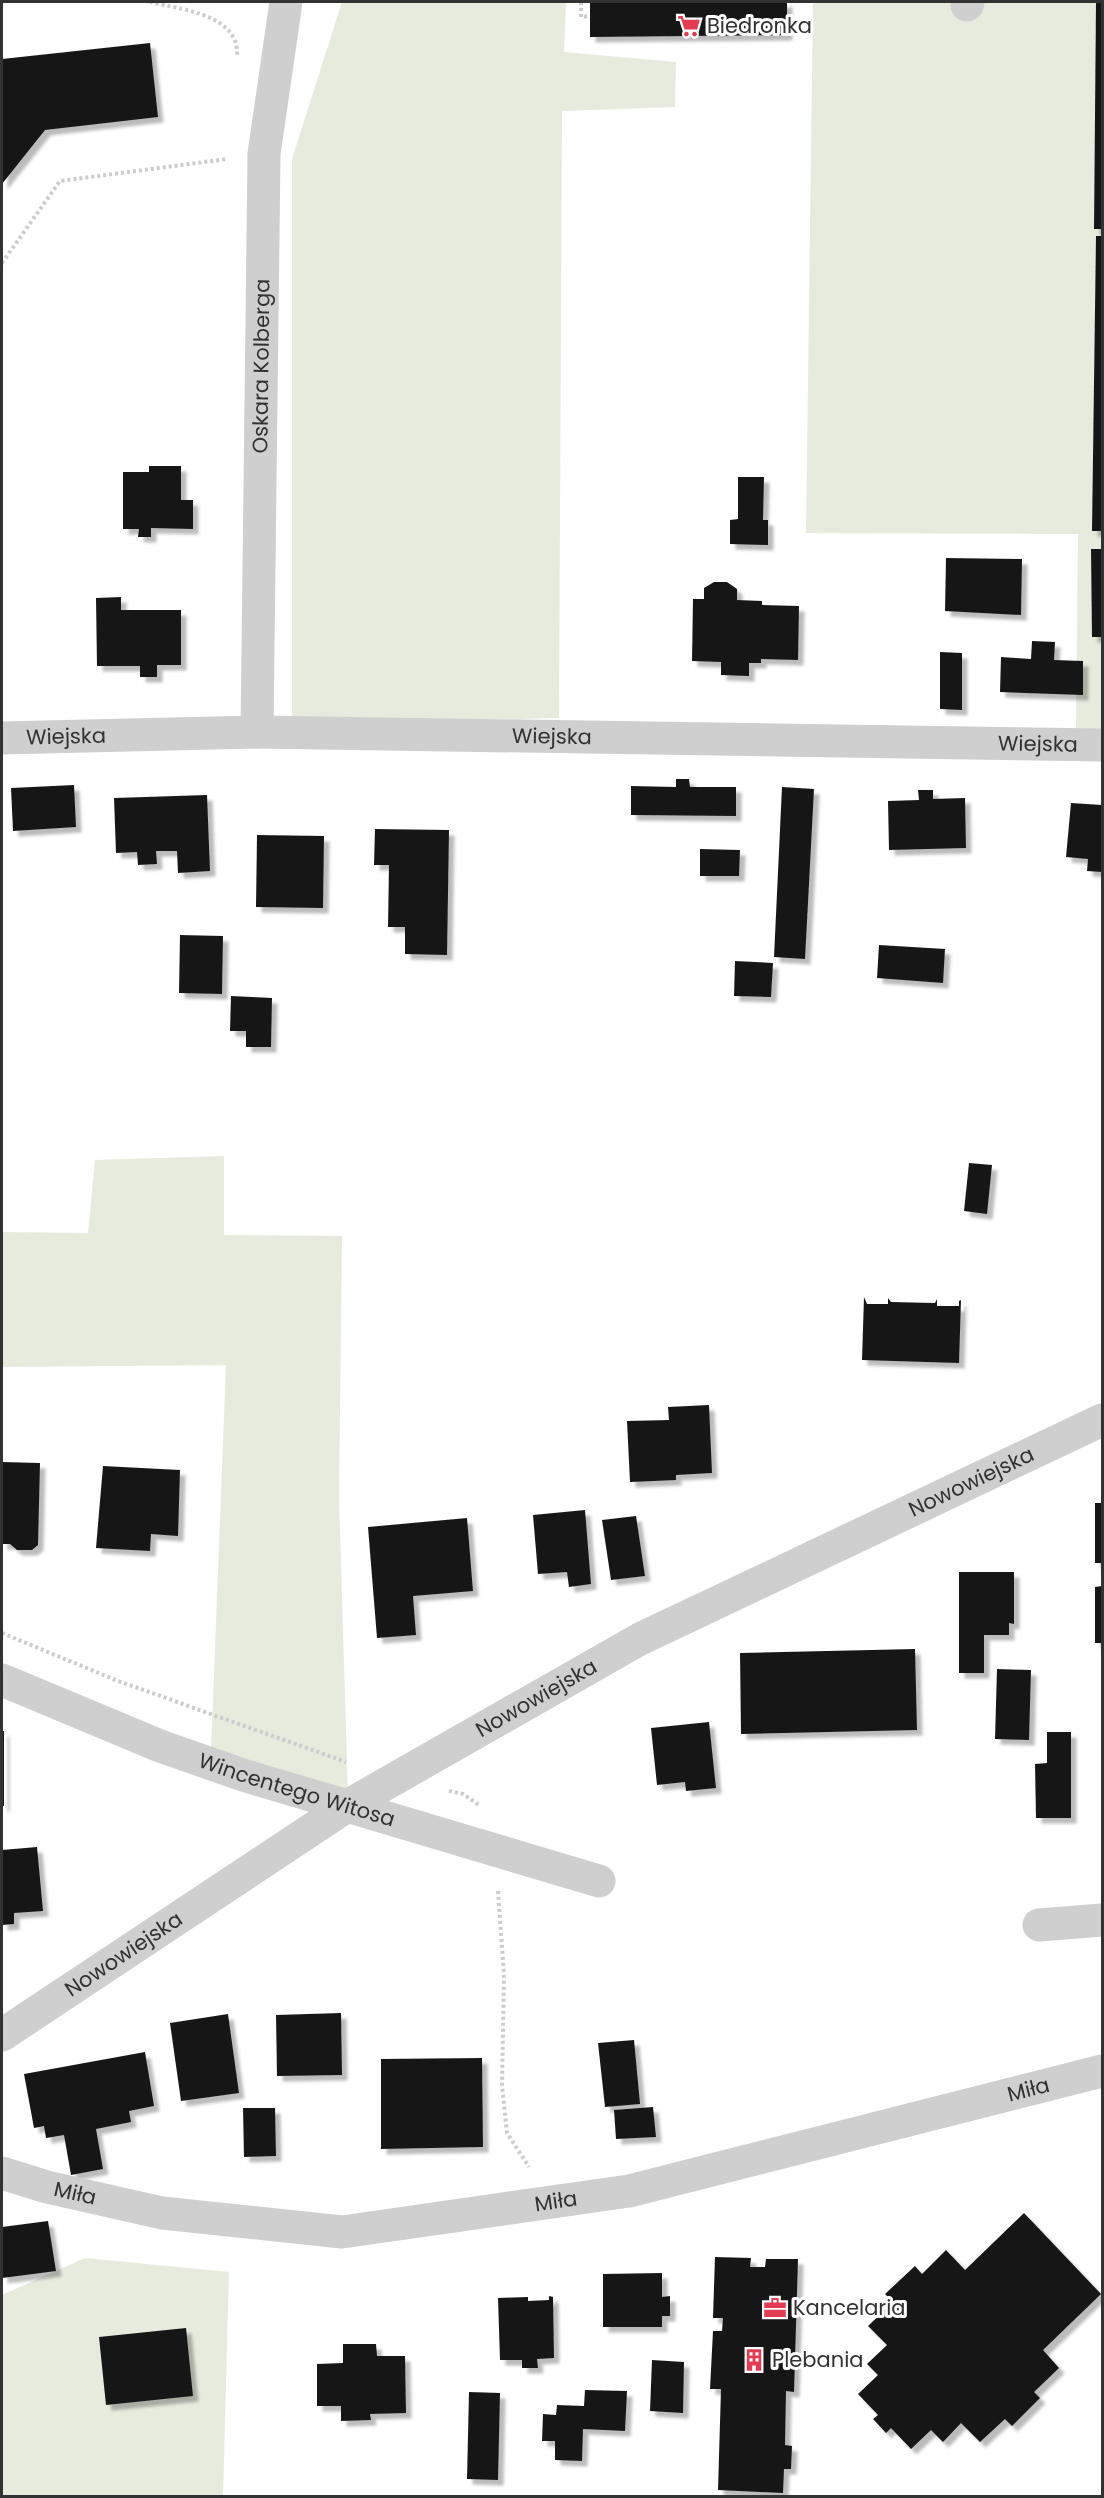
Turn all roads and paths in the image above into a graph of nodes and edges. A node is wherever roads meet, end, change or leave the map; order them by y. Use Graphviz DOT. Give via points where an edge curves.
graph roads {
  1 [pos="150,2"];
  2 [pos="286,2"];
  3 [pos="580,2"];
  4 [pos="590,16"];
  5 [pos="237,61"];
  6 [pos="231,159"];
  7 [pos="2,262"];
  8 [pos="257,732"];
  9 [pos="2,738"];
  10 [pos="1102,745"];
  11 [pos="1102,1420"];
  12 [pos="2,1633"];
  13 [pos="2,1680"];
  14 [pos="396,1778"];
  15 [pos="347,1806"];
  16 [pos="489,1848"];
  17 [pos="599,1881"];
  18 [pos="1102,1920"];
  19 [pos="1039,1925"];
  20 [pos="2,2035"];
  21 [pos="1102,2071"];
  22 [pos="2,2173"];
  23 [pos="550,2202"];
  1 -- 5 [label="path" via="207,15 226,27 238,48"];
  2 -- 8 [label="street, Oskara Kolberga" via="264,154"];
  3 -- 4 [label="path" via="580,17"];
  6 -- 7 [label="path" via="60,181"];
  8 -- 9 [label="street, Wiejska"];
  8 -- 10 [label="street, Wiejska"];
  11 -- 14 [label="street, Nowowiejska" via="640,1639"];
  12 -- 14 [label="path" via="118,1681"];
  13 -- 15 [label="street, Wincentego Witosa" via="160,1746"];
  14 -- 15 [label="street, Nowowiejska"];
  14 -- 16 [label="path" via="463,1794 478,1802"];
  15 -- 16 [label="street, Wincentego Witosa"];
  15 -- 20 [label="street, Nowowiejska"];
  16 -- 17 [label="street, Wincentego Witosa"];
  16 -- 23 [label="path" via="500,1907 504,1975 502,2086 507,2133"];
  18 -- 19 [label="street"];
  21 -- 23 [label="street, Miła" via="629,2190"];
  22 -- 23 [label="street, Miła" via="162,2212 342,2232"];
}
